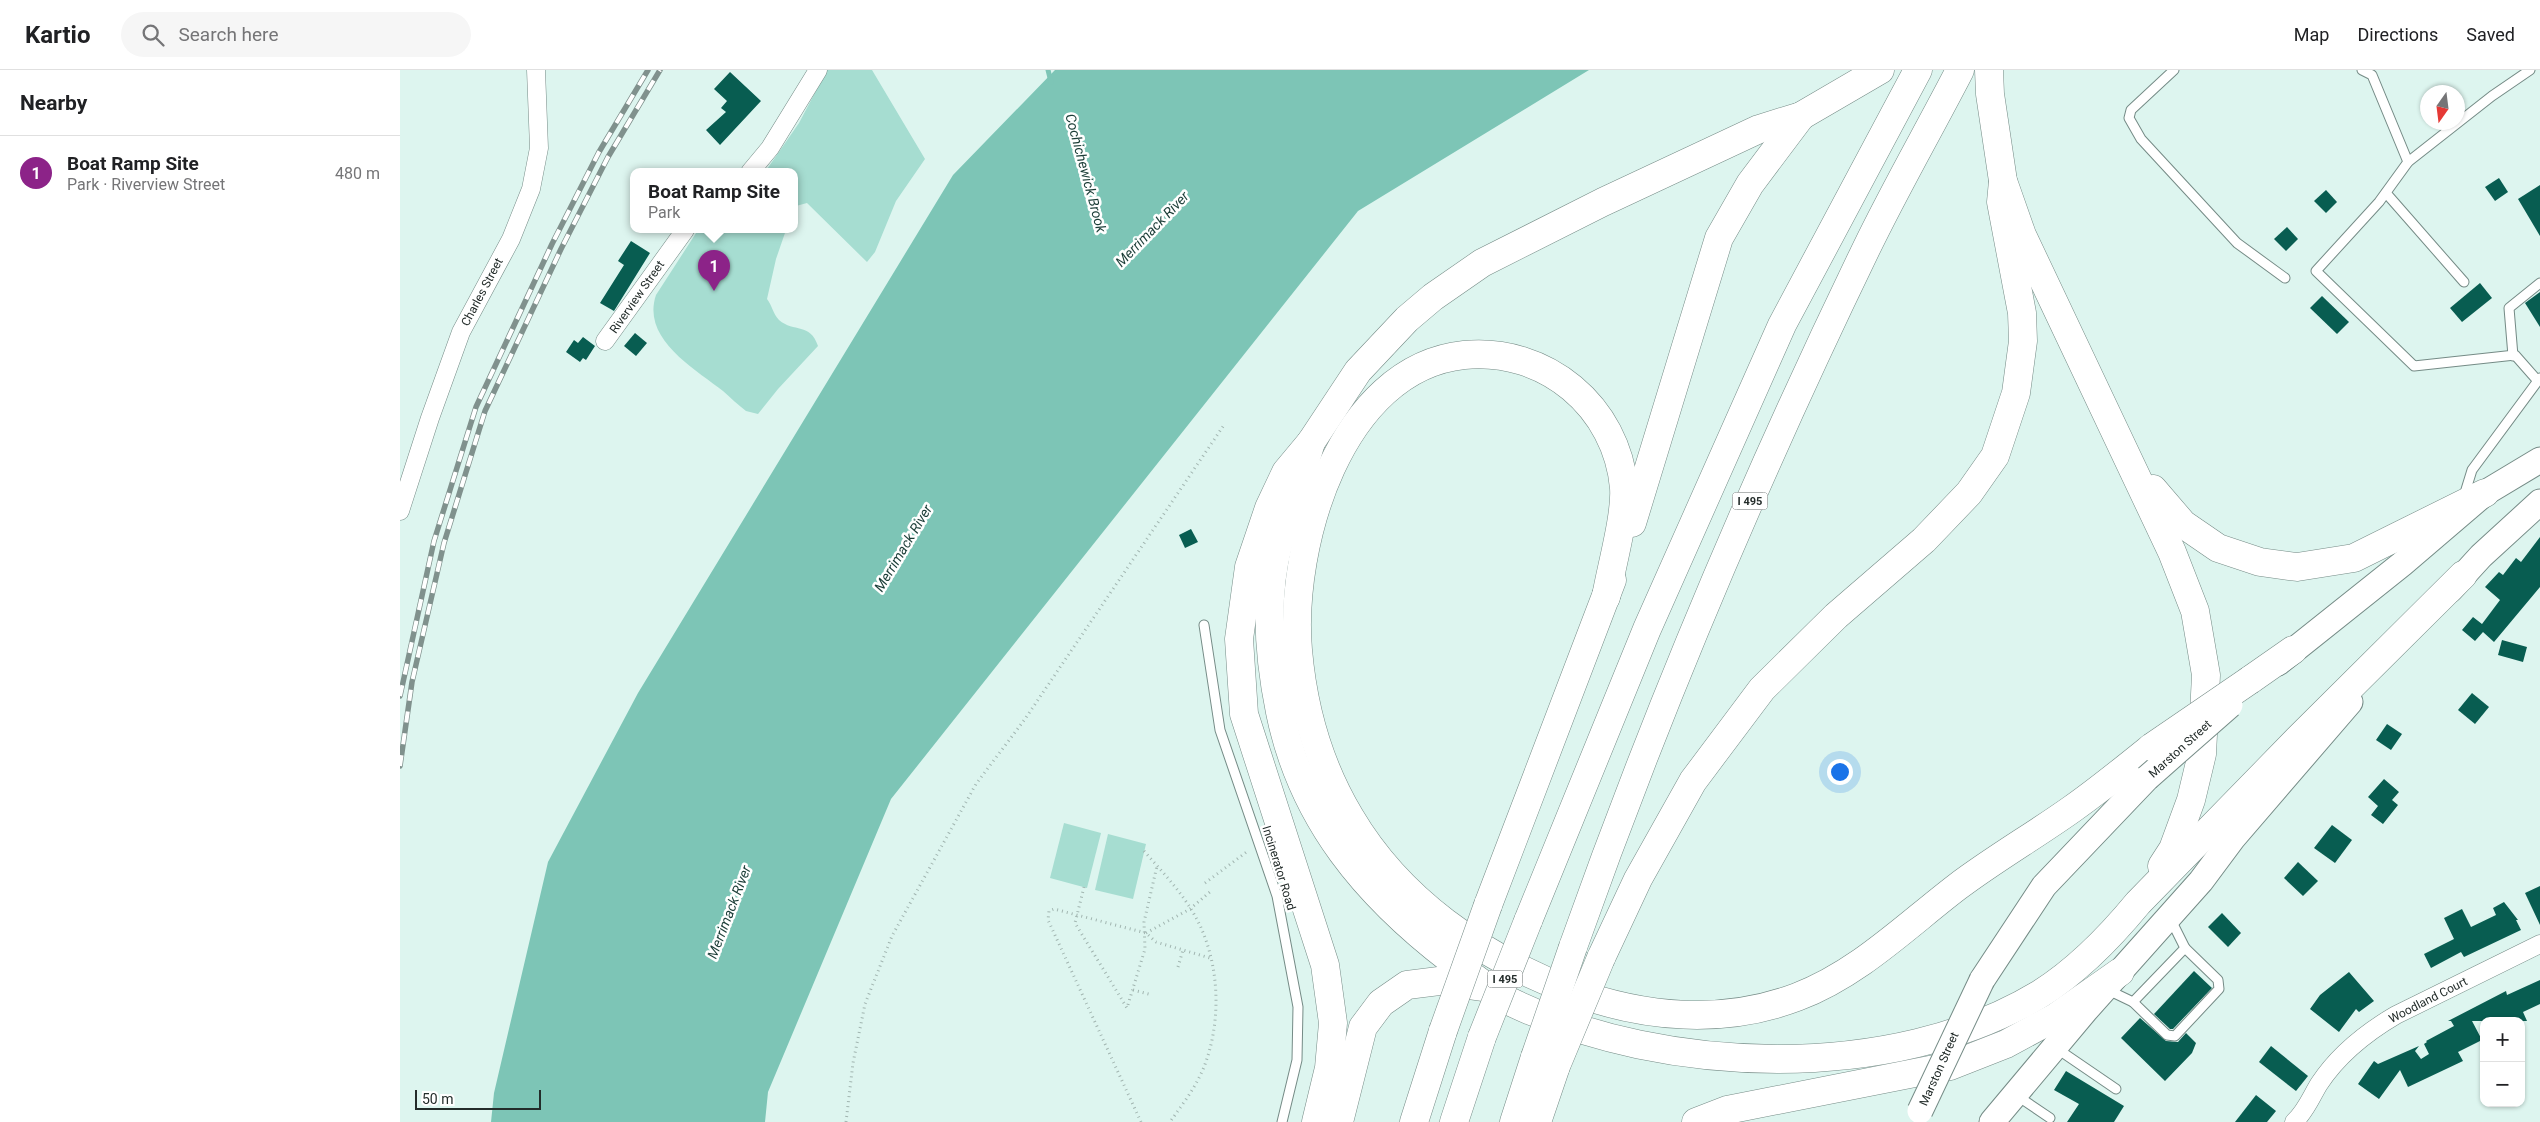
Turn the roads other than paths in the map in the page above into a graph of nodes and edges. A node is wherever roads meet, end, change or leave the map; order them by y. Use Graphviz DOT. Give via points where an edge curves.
graph roads {
  1 [pos="536,70"];
  2 [pos="818,70"];
  3 [pos="1880,70"];
  4 [pos="1918,70"];
  5 [pos="1960,70"];
  6 [pos="1989,70"];
  7 [pos="2174,70"];
  8 [pos="2362,70"];
  9 [pos="2530,70"];
  10 [pos="2374,73"];
  11 [pos="1801,116"];
  12 [pos="2408,162"];
  13 [pos="753,168"];
  14 [pos="2003,181"];
  15 [pos="2386,193"];
  16 [pos="683,233"];
  17 [pos="2285,278"];
  18 [pos="2464,282"];
  19 [pos="2540,283"];
  20 [pos="605,341"];
  21 [pos="2513,356"];
  22 [pos="2539,379"];
  23 [pos="1311,442"];
  24 [pos="2128,460"];
  25 [pos="2540,460"];
  26 [pos="2473,499"];
  27 [pos="2540,502"];
  28 [pos="400,510"];
  29 [pos="2463,575"];
  30 [pos="1606,597"];
  31 [pos="1204,625"];
  32 [pos="2293,650"];
  33 [pos="2249,684"];
  34 [pos="2138,903"];
  35 [pos="2170,917"];
  36 [pos="2540,944"];
  37 [pos="2185,948"];
  38 [pos="2113,980"];
  39 [pos="1486,987"];
  40 [pos="2133,1002"];
  41 [pos="2054,1046"];
  42 [pos="1546,1062"];
  43 [pos="2116,1089"];
  44 [pos="2014,1093"];
  45 [pos="2309,1114"];
  46 [pos="1918,1117"];
  47 [pos="2050,1118"];
  48 [pos="1282,1122"];
  49 [pos="1316,1122"];
  50 [pos="1339,1122"];
  51 [pos="1414,1122"];
  52 [pos="1454,1122"];
  53 [pos="1514,1122"];
  54 [pos="1537,1122"];
  55 [pos="1696,1122"];
  56 [pos="1992,1122"];
  57 [pos="2294,1122"];
  1 -- 28 [label="street, Charles Street" via="540,148 531,189 511,239 461,332"];
  2 -- 13 [label="street" via="770,148"];
  3 -- 11 [label="highway"];
  4 -- 52 [label="highway, I 495, bridge" via="1782,325 1647,629 1482,1037"];
  5 -- 42 [label="highway, I 495, bridge" via="1866,248 1754,491 1610,844 1573,947"];
  6 -- 14 [label="highway"];
  7 -- 17 [label="lane" via="2131,110 2132,126 2237,244"];
  8 -- 10 [label="lane"];
  9 -- 12 [label="lane"];
  10 -- 12 [label="lane"];
  11 -- 23 [label="highway" via="1759,129 1482,263 1433,296 1407,319 1358,371"];
  11 -- 30 [label="highway" via="1750,184 1719,238 1638,508"];
  12 -- 15 [label="lane"];
  14 -- 24 [label="highway" via="2022,235"];
  14 -- 42 [label="highway, bridge" via="2001,202 2022,313 2022,341 2016,393 1995,456 1969,493 1924,540 1836,616 1762,689 1694,781 1638,879"];
  15 -- 18 [label="lane"];
  15 -- 21 [label="lane" via="2316,271 2414,366"];
  16 -- 20 [label="street, Riverview Street"];
  19 -- 21 [label="lane" via="2509,308"];
  21 -- 22 [label="lane"];
  22 -- 26 [label="lane" via="2472,470"];
  23 -- 39 [label="highway" via="1277,548 1269,617 1271,652 1284,731 1320,819 1364,881 1412,930"];
  23 -- 49 [label="highway" via="1286,472 1269,508 1249,567 1239,639 1244,714 1325,965 1333,1022 1329,1068"];
  24 -- 26 [label="highway" via="2182,524 2218,548 2260,562 2297,567 2354,558"];
  24 -- 34 [label="highway" via="2172,552 2195,612 2206,675 2202,754 2191,800 2173,850"];
  25 -- 26 [label="main road"];
  26 -- 32 [label="main road" via="2402,564"];
  27 -- 29 [label="main road"];
  29 -- 34 [label="highway"];
  29 -- 35 [label="main road" via="2232,838"];
  30 -- 33 [label="highway, bridge" via="1625,492 1620,461 1609,432 1592,405 1544,369 1494,356 1468,354 1445,358 1394,384 1375,401 1349,434 1326,481 1306,544 1298,594 1297,646 1306,704 1323,761 1352,820 1391,875 1432,912 1491,954 1530,974 1631,1010 1690,1016 1760,1008 1797,997 1856,965 1991,862 2071,810 2152,747"];
  30 -- 51 [label="highway, bridge" via="1488,905"];
  31 -- 48 [label="lane, Incinerator Road" via="1220,730 1277,896 1298,1008 1297,1060"];
  32 -- 33 [label="highway"];
  33 -- 46 [label="main road, Marston Street, bridge" via="2147,778 2044,886 1982,980"];
  34 -- 39 [label="highway" via="2114,932 2085,959 2038,995 1981,1024 1929,1040 1841,1055 1752,1058 1654,1048 1560,1022"];
  35 -- 37 [label="lane"];
  35 -- 38 [label="main road"];
  36 -- 45 [label="street, Woodland Court" via="2396,1014 2378,1026 2331,1068 2319,1085"];
  37 -- 40 [label="lane"];
  37 -- 40 [label="lane" via="2218,980 2219,989 2175,1036 2167,1035"];
  38 -- 40 [label="lane"];
  38 -- 41 [label="main road"];
  38 -- 55 [label="highway" via="2006,1044 1950,1066 1727,1110"];
  39 -- 50 [label="highway" via="1440,981 1407,985 1381,1003 1363,1027"];
  41 -- 43 [label="lane"];
  41 -- 44 [label="main road"];
  42 -- 53 [label="highway, I 495"];
  42 -- 54 [label="highway"];
  44 -- 47 [label="lane"];
  44 -- 56 [label="main road"];
  45 -- 57 [label="street, Woodland Court"];
}
